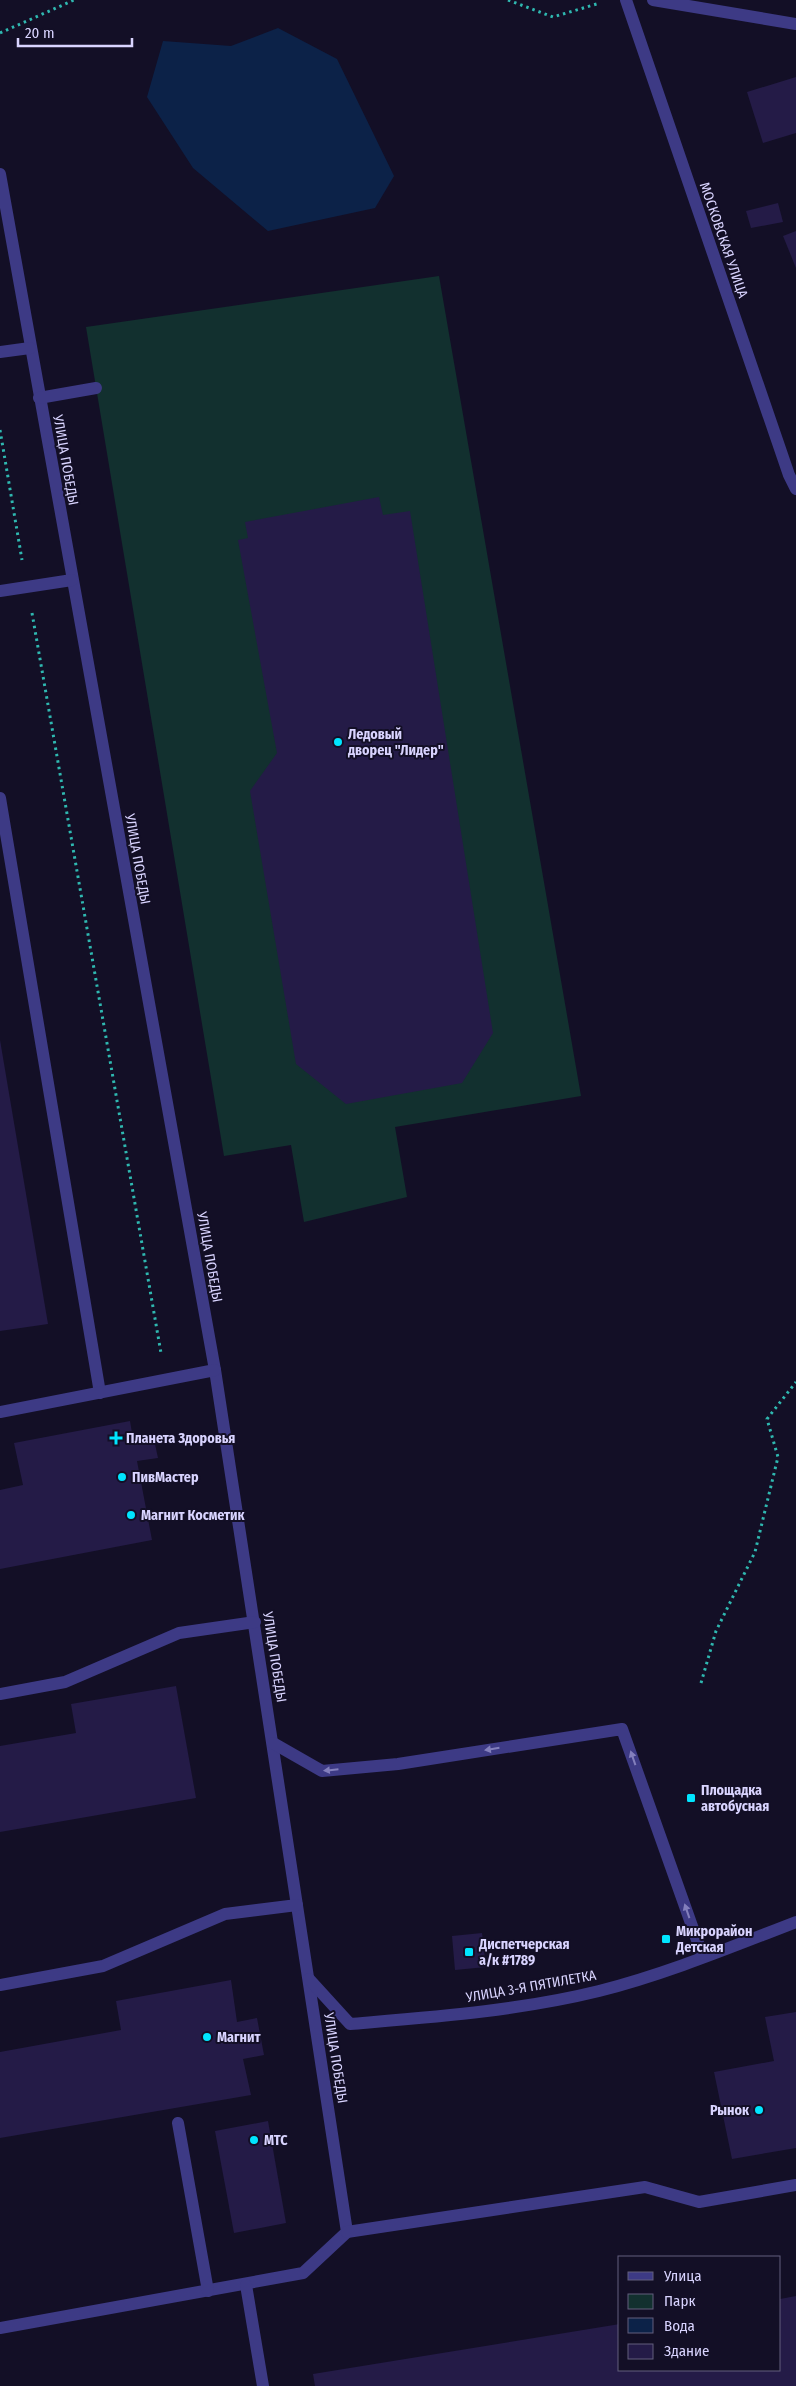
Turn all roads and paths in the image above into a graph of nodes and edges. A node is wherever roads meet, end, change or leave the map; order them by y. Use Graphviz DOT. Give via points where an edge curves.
graph roads {
  1 [pos="74,0"];
  2 [pos="508,0"];
  3 [pos="608,0"];
  4 [pos="626,0"];
  5 [pos="653,0"];
  6 [pos="796,24"];
  7 [pos="0,33"];
  8 [pos="0,174"];
  9 [pos="30,348"];
  10 [pos="0,352"];
  11 [pos="96,388"];
  12 [pos="39,398"];
  13 [pos="0,430"];
  14 [pos="796,488"];
  15 [pos="72,580"];
  16 [pos="27,587"];
  17 [pos="0,592"];
  18 [pos="0,798"];
  19 [pos="215,1370"];
  20 [pos="165,1380"];
  21 [pos="796,1382"];
  22 [pos="100,1393"];
  23 [pos="0,1412"];
  24 [pos="255,1622"];
  25 [pos="701,1683"];
  26 [pos="0,1694"];
  27 [pos="273,1743"];
  28 [pos="297,1905"];
  29 [pos="796,1922"];
  30 [pos="703,1957"];
  31 [pos="309,1979"];
  32 [pos="0,1985"];
  33 [pos="178,2122"];
  34 [pos="796,2185"];
  35 [pos="347,2232"];
  36 [pos="246,2285"];
  37 [pos="208,2291"];
  38 [pos="0,2328"];
  39 [pos="263,2386"];
  1 -- 7 [label="path"];
  2 -- 3 [label="path" via="553,17"];
  4 -- 14 [label="street, МОСКОВСКАЯ УЛИЦА"];
  5 -- 6 [label="street"];
  8 -- 9 [label="street, УЛИЦА ПОБЕДЫ"];
  9 -- 10 [label="street"];
  9 -- 12 [label="street, УЛИЦА ПОБЕДЫ"];
  11 -- 12 [label="street"];
  12 -- 15 [label="street, УЛИЦА ПОБЕДЫ"];
  13 -- 16 [label="path"];
  15 -- 16 [label="street"];
  15 -- 19 [label="street, УЛИЦА ПОБЕДЫ"];
  16 -- 17 [label="street"];
  16 -- 20 [label="path"];
  18 -- 22 [label="street"];
  19 -- 20 [label="street"];
  19 -- 24 [label="street, УЛИЦА ПОБЕДЫ"];
  20 -- 22 [label="street"];
  21 -- 25 [label="path" via="767,1419 778,1457 755,1552 716,1631"];
  22 -- 23 [label="street"];
  24 -- 26 [label="street" via="179,1633 65,1682"];
  24 -- 27 [label="street, УЛИЦА ПОБЕДЫ"];
  27 -- 28 [label="street, УЛИЦА ПОБЕДЫ"];
  30 -- 27 [label="street, one-way" via="622,1729 398,1764 322,1771"];
  28 -- 31 [label="street, УЛИЦА ПОБЕДЫ"];
  28 -- 32 [label="street" via="225,1914 103,1966"];
  29 -- 30 [label="street, УЛИЦА 3-Я ПЯТИЛЕТКА"];
  30 -- 31 [label="street, УЛИЦА 3-Я ПЯТИЛЕТКА" via="599,1991 539,2003 350,2024"];
  31 -- 35 [label="street, УЛИЦА ПОБЕДЫ"];
  33 -- 37 [label="street"];
  34 -- 35 [label="street" via="699,2202 645,2186"];
  35 -- 36 [label="street" via="304,2273"];
  36 -- 37 [label="street"];
  36 -- 39 [label="street"];
  37 -- 38 [label="street"];
}
